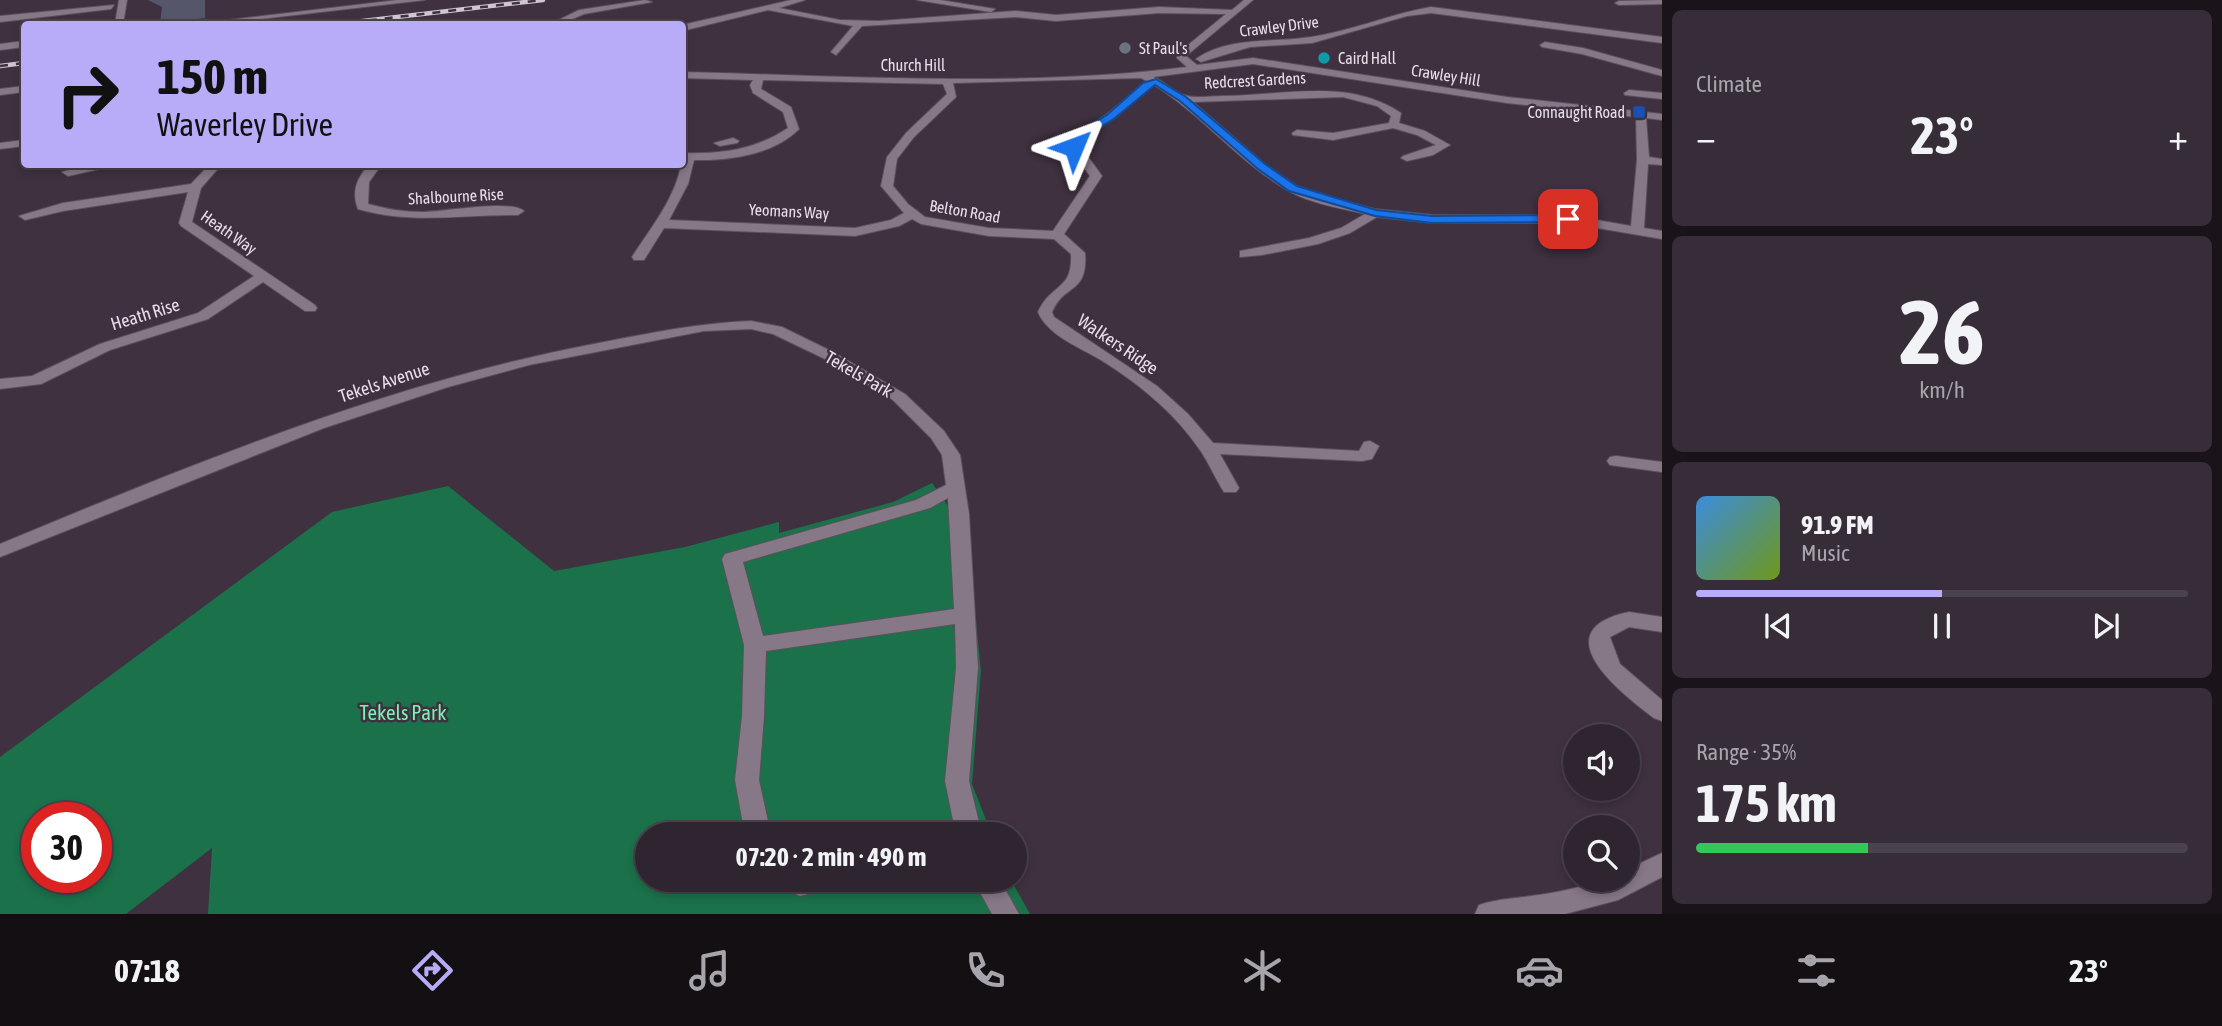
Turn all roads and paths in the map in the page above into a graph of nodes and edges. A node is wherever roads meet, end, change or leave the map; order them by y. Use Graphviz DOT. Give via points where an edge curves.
graph roads {
  1 [pos="123,0"];
  2 [pos="421,0"];
  3 [pos="801,0"];
  4 [pos="921,0"];
  5 [pos="1249,0"];
  6 [pos="651,1"];
  7 [pos="1662,2"];
  8 [pos="1619,3"];
  9 [pos="1020,4"];
  10 [pos="111,8"];
  11 [pos="769,8"];
  12 [pos="1232,12"];
  13 [pos="1013,14"];
  14 [pos="0,19"];
  15 [pos="119,21"];
  16 [pos="226,21"];
  17 [pos="562,21"];
  18 [pos="859,24"];
  19 [pos="686,27"];
  20 [pos="1199,40"];
  21 [pos="1662,40"];
  22 [pos="21,44"];
  23 [pos="1545,45"];
  24 [pos="0,48"];
  25 [pos="1231,48"];
  26 [pos="836,52"];
  27 [pos="1188,65"];
  28 [pos="1662,73"];
  29 [pos="686,75"];
  30 [pos="1143,75"];
  31 [pos="759,78"];
  32 [pos="947,81"];
  33 [pos="1156,81"];
  34 [pos="21,89"];
  35 [pos="0,92"];
  36 [pos="1629,93"];
  37 [pos="1662,96"];
  38 [pos="1183,99"];
  39 [pos="1641,115"];
  40 [pos="1662,117"];
  41 [pos="1392,125"];
  42 [pos="1297,133"];
  43 [pos="728,141"];
  44 [pos="21,143"];
  45 [pos="0,146"];
  46 [pos="748,152"];
  47 [pos="686,156"];
  48 [pos="1407,158"];
  49 [pos="1643,160"];
  50 [pos="1662,162"];
  51 [pos="92,168"];
  52 [pos="212,168"];
  53 [pos="373,168"];
  54 [pos="684,168"];
  55 [pos="68,172"];
  56 [pos="195,187"];
  57 [pos="518,211"];
  58 [pos="1375,213"];
  59 [pos="911,214"];
  60 [pos="24,216"];
  61 [pos="662,224"];
  62 [pos="1637,230"];
  63 [pos="1058,235"];
  64 [pos="1662,235"];
  65 [pos="1245,254"];
  66 [pos="639,257"];
  67 [pos="262,277"];
  68 [pos="310,308"];
  69 [pos="797,339"];
  70 [pos="0,384"];
  71 [pos="1370,446"];
  72 [pos="1209,448"];
  73 [pos="1616,461"];
  74 [pos="1662,467"];
  75 [pos="956,487"];
  76 [pos="1230,488"];
  77 [pos="923,505"];
  78 [pos="960,514"];
  79 [pos="0,551"];
  80 [pos="965,615"];
  81 [pos="1662,625"];
  82 [pos="755,645"];
  83 [pos="1662,712"];
  84 [pos="755,822"];
  85 [pos="965,822"];
  86 [pos="1662,864"];
  87 [pos="993,892"];
  88 [pos="1006,914"];
  89 [pos="1488,914"];
  1 -- 15 [label="street"];
  2 -- 16 [label="street"];
  3 -- 11 [label="street"];
  4 -- 13 [label="street"];
  5 -- 12 [label="street"];
  6 -- 17 [label="street" via="582,12"];
  7 -- 8 [label="street"];
  9 -- 13 [label="street" via="1020,11"];
  10 -- 14 [label="street"];
  11 -- 18 [label="street"];
  11 -- 19 [label="street"];
  12 -- 13 [label="street" via="1147,10 1056,18"];
  12 -- 20 [label="street"];
  13 -- 18 [label="street"];
  18 -- 26 [label="street"];
  20 -- 25 [label="street, Crawley Drive"];
  20 -- 27 [label="street" via="1180,57"];
  21 -- 25 [label="street, Crawley Drive" via="1431,10 1296,43"];
  22 -- 24 [label="street"];
  23 -- 28 [label="street"];
  25 -- 27 [label="street, Crawley Drive"];
  27 -- 30 [label="street, Crawley Hill"];
  27 -- 39 [label="street, Crawley Hill" via="1260,61 1507,100"];
  29 -- 31 [label="street, Church Hill"];
  30 -- 32 [label="street, Church Hill"];
  30 -- 33 [label="street"];
  31 -- 32 [label="street, Church Hill"];
  31 -- 46 [label="street" via="757,91 786,106 794,117 794,129 771,145"];
  32 -- 59 [label="street, Belton Road" via="952,95 891,159 887,186"];
  33 -- 38 [label="street"];
  33 -- 63 [label="street" via="1077,138 1074,147 1096,176"];
  34 -- 35 [label="street"];
  36 -- 37 [label="street"];
  38 -- 41 [label="street, Redcrest Gardens" via="1337,93 1388,107 1397,115"];
  38 -- 58 [label="street" via="1293,188"];
  39 -- 40 [label="street, Crawley Hill"];
  39 -- 49 [label="street"];
  41 -- 42 [label="street" via="1329,137"];
  41 -- 48 [label="street" via="1444,145"];
  43 -- 46 [label="street"];
  44 -- 45 [label="street"];
  46 -- 47 [label="street"];
  49 -- 50 [label="street"];
  49 -- 62 [label="street"];
  51 -- 55 [label="street"];
  52 -- 56 [label="street, Heath Way"];
  53 -- 57 [label="street, Shalbourne Rise" via="364,176 362,206 385,215"];
  54 -- 61 [label="street" via="682,184"];
  56 -- 60 [label="street"];
  56 -- 67 [label="street, Heath Way" via="185,223"];
  58 -- 62 [label="street" via="1432,219 1568,219"];
  58 -- 65 [label="street" via="1354,228 1300,247"];
  59 -- 61 [label="street, Yeomans Way" via="895,223 855,232"];
  59 -- 63 [label="street, Belton Road" via="921,220 989,232"];
  61 -- 66 [label="street"];
  62 -- 64 [label="street"];
  63 -- 72 [label="street, Walkers Ridge" via="1078,253 1080,267 1077,281 1050,301 1045,312 1048,319 1163,398"];
  67 -- 68 [label="street, Heath Way"];
  67 -- 70 [label="street, Heath Rise" via="203,316 105,347 35,380"];
  69 -- 75 [label="street, Tekels Park" via="899,397 938,435 951,455"];
  69 -- 79 [label="street, Tekels Avenue" via="762,326 721,325 527,360 318,424"];
  71 -- 72 [label="street" via="1362,456"];
  72 -- 76 [label="street, Walkers Ridge"];
  73 -- 74 [label="street"];
  75 -- 77 [label="street"];
  75 -- 78 [label="street, Tekels Park"];
  77 -- 78 [label="street"];
  77 -- 82 [label="street" via="732,559"];
  78 -- 80 [label="street, Tekels Park"];
  80 -- 82 [label="street"];
  80 -- 85 [label="street, Tekels Park" via="967,668 957,781"];
  81 -- 83 [label="street" via="1648,619 1618,620 1600,634 1600,645 1606,664"];
  82 -- 84 [label="street" via="747,780"];
  86 -- 89 [label="street" via="1609,892"];
  87 -- 88 [label="street"];
}
